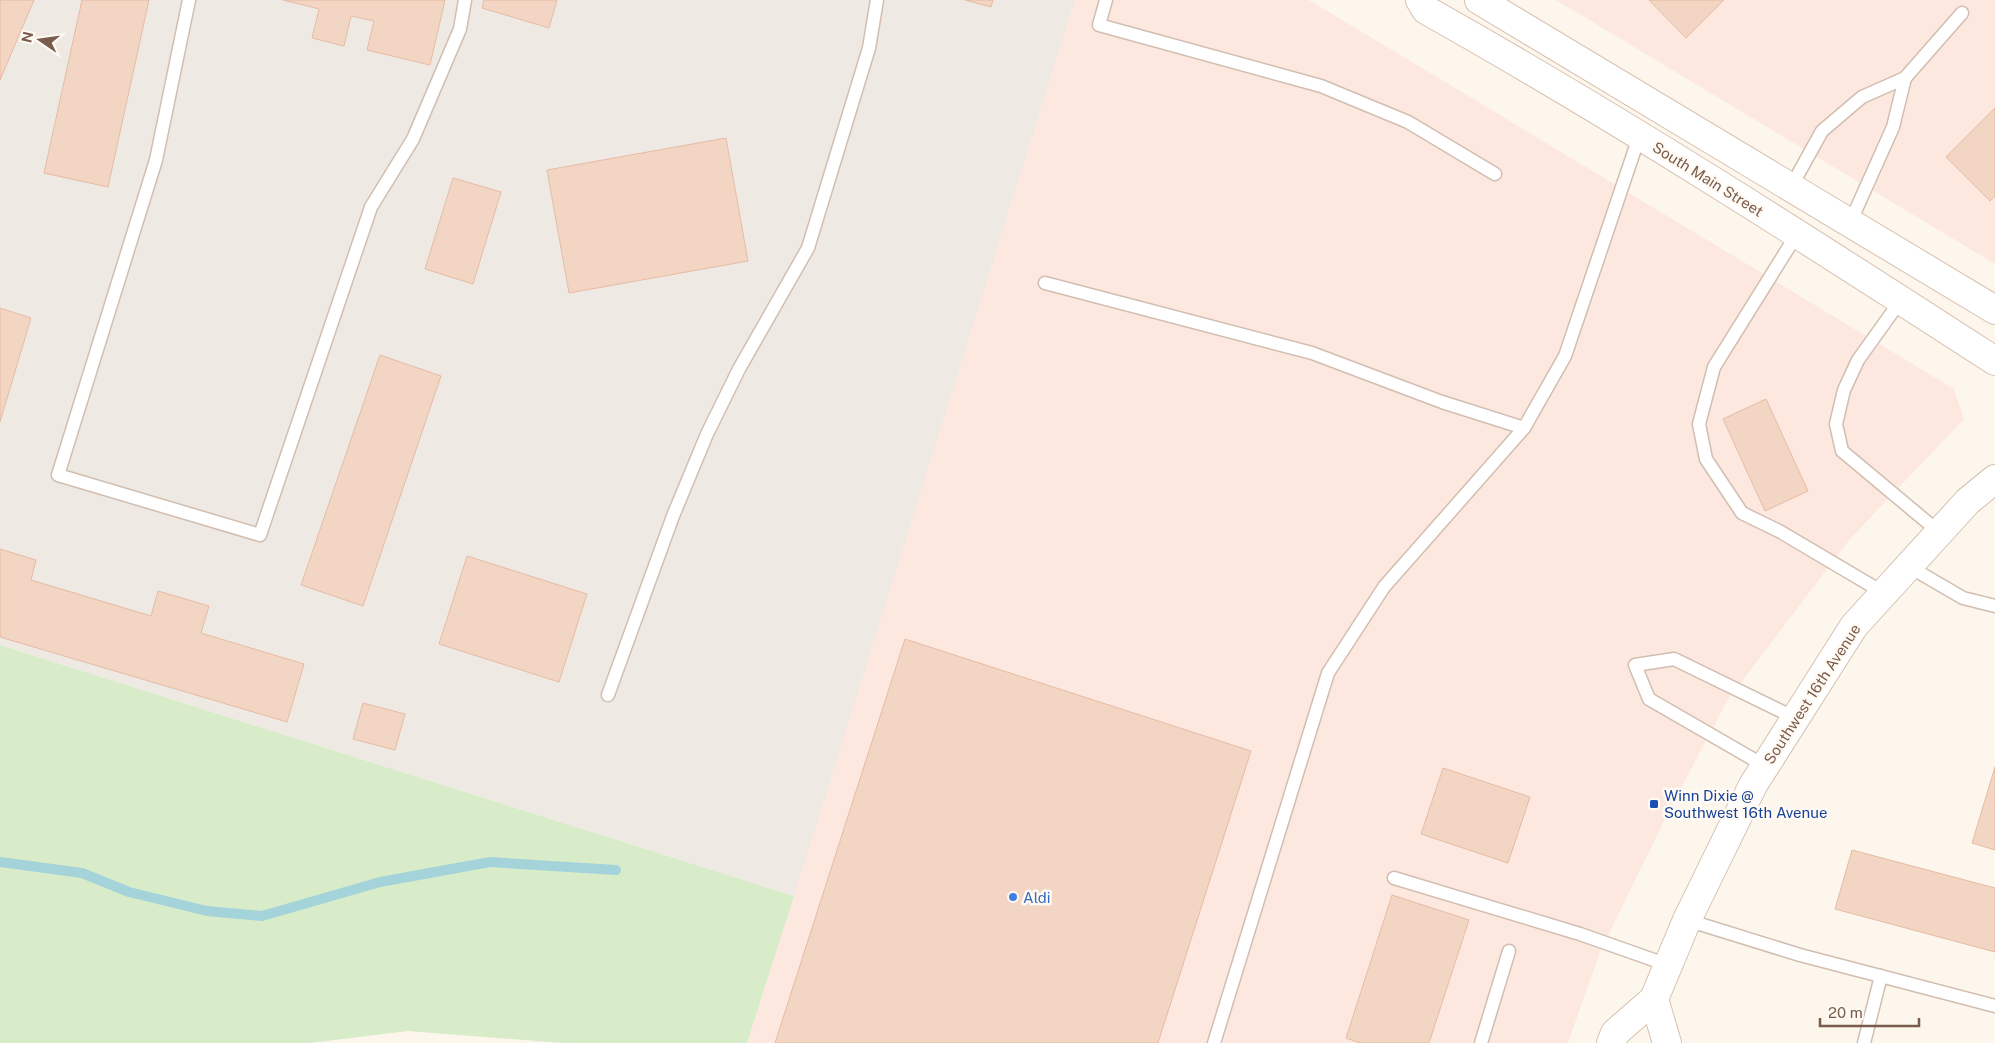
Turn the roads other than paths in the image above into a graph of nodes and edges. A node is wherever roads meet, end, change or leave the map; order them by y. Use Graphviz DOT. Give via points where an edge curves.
graph roads {
  1 [pos="188,0"];
  2 [pos="465,0"];
  3 [pos="877,0"];
  4 [pos="1106,0"];
  5 [pos="1420,0"];
  6 [pos="1479,0"];
  7 [pos="1962,13"];
  8 [pos="1905,78"];
  9 [pos="1639,137"];
  10 [pos="1495,174"];
  11 [pos="1790,188"];
  12 [pos="1850,223"];
  13 [pos="1797,234"];
  14 [pos="1045,283"];
  15 [pos="1901,300"];
  16 [pos="1995,310"];
  17 [pos="1995,361"];
  18 [pos="1524,428"];
  19 [pos="1995,479"];
  20 [pos="1939,532"];
  21 [pos="1908,566"];
  22 [pos="1884,593"];
  23 [pos="1995,606"];
  24 [pos="608,695"];
  25 [pos="1795,718"];
  26 [pos="1765,766"];
  27 [pos="1394,878"];
  28 [pos="1687,920"];
  29 [pos="1509,951"];
  30 [pos="1668,965"];
  31 [pos="1881,976"];
  32 [pos="1654,999"];
  33 [pos="1995,1006"];
  34 [pos="1214,1043"];
  35 [pos="1480,1043"];
  36 [pos="1611,1043"];
  37 [pos="1667,1043"];
  38 [pos="1864,1043"];
  1 -- 2 [label="lane" via="156,160 58,475 260,535 371,207 413,139 460,29"];
  3 -- 24 [label="lane" via="869,48 808,248 739,369 707,434 673,516"];
  4 -- 10 [label="lane" via="1099,25 1321,86 1408,122"];
  5 -- 9 [label="main road, South Main Street" via="1426,10"];
  6 -- 11 [label="main road"];
  7 -- 8 [label="lane"];
  8 -- 11 [label="lane" via="1862,97 1822,131"];
  8 -- 12 [label="lane" via="1893,127"];
  9 -- 13 [label="main road, South Main Street"];
  9 -- 18 [label="lane" via="1564,356"];
  11 -- 12 [label="main road"];
  12 -- 16 [label="main road"];
  13 -- 15 [label="main road, South Main Street"];
  13 -- 22 [label="lane" via="1714,367 1699,424 1706,459 1742,512"];
  14 -- 18 [label="lane" via="1312,353 1442,402"];
  15 -- 17 [label="main road, South Main Street"];
  15 -- 20 [label="lane" via="1858,360 1844,390 1836,424 1842,450"];
  18 -- 34 [label="lane" via="1384,587 1328,673"];
  19 -- 20 [label="main road, Southwest 16th Avenue" via="1968,501"];
  20 -- 21 [label="main road, Southwest 16th Avenue"];
  21 -- 22 [label="main road, Southwest 16th Avenue"];
  21 -- 23 [label="lane" via="1963,598"];
  22 -- 25 [label="main road, Southwest 16th Avenue" via="1854,626"];
  25 -- 26 [label="main road, Southwest 16th Avenue"];
  25 -- 26 [label="lane" via="1674,659 1635,665 1649,699"];
  26 -- 28 [label="main road, Southwest 16th Avenue"];
  27 -- 30 [label="lane" via="1580,934"];
  28 -- 30 [label="main road, Southwest 16th Avenue"];
  28 -- 31 [label="lane"];
  29 -- 35 [label="lane"];
  30 -- 32 [label="main road, Southwest 16th Avenue"];
  31 -- 33 [label="lane"];
  31 -- 38 [label="lane"];
  32 -- 36 [label="main road, Southwest 16th Avenue" via="1615,1032"];
  32 -- 37 [label="main road"];
}
